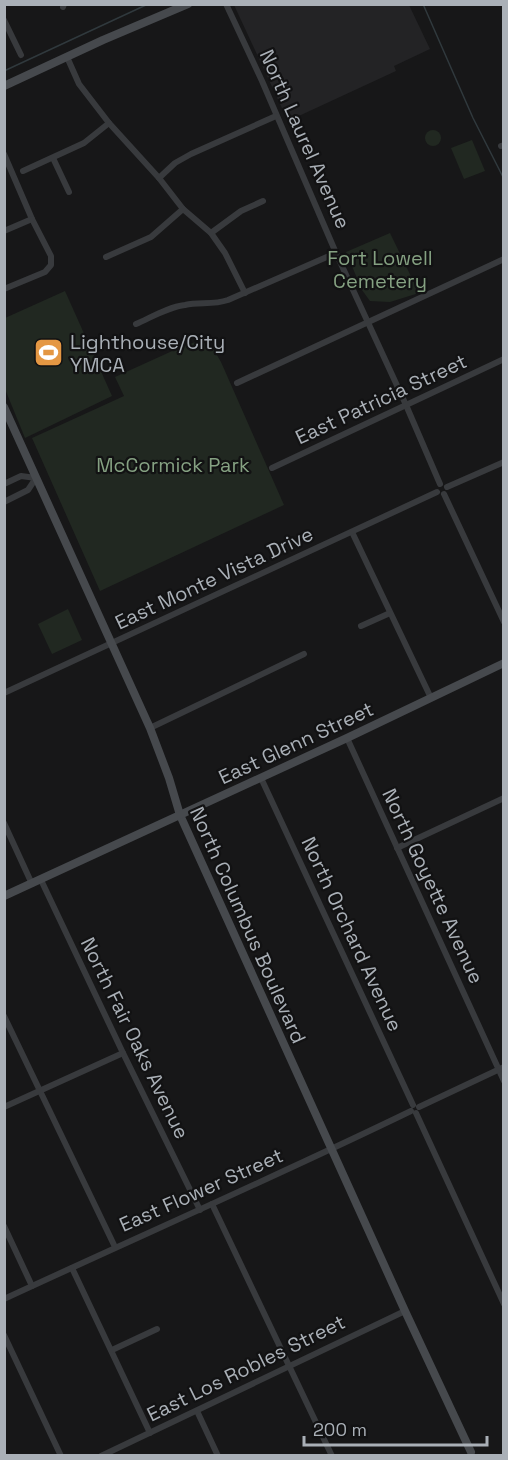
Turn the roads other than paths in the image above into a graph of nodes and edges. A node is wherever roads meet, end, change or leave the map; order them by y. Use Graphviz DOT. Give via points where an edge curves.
graph roads {
  1 [pos="188,4"];
  2 [pos="226,4"];
  3 [pos="4,20"];
  4 [pos="21,55"];
  5 [pos="67,57"];
  6 [pos="4,86"];
  7 [pos="276,116"];
  8 [pos="109,123"];
  9 [pos="4,154"];
  10 [pos="52,158"];
  11 [pos="7,167"];
  12 [pos="24,171"];
  13 [pos="159,178"];
  14 [pos="69,192"];
  15 [pos="262,201"];
  16 [pos="183,209"];
  17 [pos="32,219"];
  18 [pos="4,231"];
  19 [pos="211,233"];
  20 [pos="336,253"];
  21 [pos="106,257"];
  22 [pos="504,259"];
  23 [pos="4,290"];
  24 [pos="244,293"];
  25 [pos="368,323"];
  26 [pos="136,324"];
  27 [pos="504,359"];
  28 [pos="237,383"];
  29 [pos="406,405"];
  30 [pos="4,407"];
  31 [pos="504,462"];
  32 [pos="272,468"];
  33 [pos="36,478"];
  34 [pos="4,484"];
  35 [pos="444,485"];
  36 [pos="441,493"];
  37 [pos="4,502"];
  38 [pos="352,532"];
  39 [pos="390,613"];
  40 [pos="504,622"];
  41 [pos="361,626"];
  42 [pos="111,644"];
  43 [pos="304,654"];
  44 [pos="504,663"];
  45 [pos="4,693"];
  46 [pos="431,698"];
  47 [pos="150,728"];
  48 [pos="347,738"];
  49 [pos="261,778"];
  50 [pos="504,798"];
  51 [pos="180,815"];
  52 [pos="4,823"];
  53 [pos="397,848"];
  54 [pos="37,882"];
  55 [pos="4,896"];
  56 [pos="4,1016"];
  57 [pos="123,1053"];
  58 [pos="501,1068"];
  59 [pos="504,1081"];
  60 [pos="41,1091"];
  61 [pos="4,1107"];
  62 [pos="415,1109"];
  63 [pos="332,1148"];
  64 [pos="212,1204"];
  65 [pos="200,1210"];
  66 [pos="4,1226"];
  67 [pos="115,1247"];
  68 [pos="72,1268"];
  69 [pos="32,1286"];
  70 [pos="4,1299"];
  71 [pos="504,1304"];
  72 [pos="405,1311"];
  73 [pos="157,1329"];
  74 [pos="4,1335"];
  75 [pos="112,1350"];
  76 [pos="288,1366"];
  77 [pos="197,1411"];
  78 [pos="150,1433"];
  79 [pos="471,1452"];
  80 [pos="61,1455"];
  81 [pos="101,1455"];
  82 [pos="218,1455"];
  83 [pos="332,1455"];
  1 -- 5 [label="street"];
  2 -- 7 [label="street, North Laurel Avenue"];
  3 -- 4 [label="street"];
  5 -- 6 [label="street"];
  5 -- 8 [label="street" via="79,84"];
  7 -- 13 [label="street" via="191,154"];
  7 -- 20 [label="street, North Laurel Avenue"];
  8 -- 10 [label="street" via="84,143"];
  8 -- 13 [label="street"];
  9 -- 11 [label="street"];
  10 -- 12 [label="street"];
  10 -- 14 [label="street"];
  11 -- 17 [label="street"];
  13 -- 16 [label="street"];
  15 -- 19 [label="street"];
  16 -- 19 [label="street"];
  16 -- 21 [label="street" via="151,237"];
  17 -- 18 [label="street"];
  17 -- 23 [label="street" via="51,256 51,265 45,272"];
  19 -- 24 [label="street"];
  20 -- 24 [label="street"];
  20 -- 25 [label="street, North Laurel Avenue"];
  22 -- 25 [label="street"];
  24 -- 26 [label="street" via="220,303 185,304"];
  25 -- 28 [label="street"];
  25 -- 29 [label="street, North Laurel Avenue"];
  27 -- 29 [label="street, East Patricia Street"];
  29 -- 32 [label="street, East Patricia Street"];
  29 -- 35 [label="street, North Laurel Avenue"];
  30 -- 33 [label="street, North Columbus Boulevard"];
  31 -- 35 [label="street"];
  33 -- 34 [label="street" via="21,476"];
  33 -- 37 [label="street" via="28,490"];
  33 -- 42 [label="street, North Columbus Boulevard"];
  35 -- 36 [label="street" via="436,488"];
  36 -- 38 [label="street, East Monte Vista Drive"];
  36 -- 40 [label="street"];
  38 -- 39 [label="street"];
  38 -- 42 [label="street, East Monte Vista Drive"];
  39 -- 41 [label="street"];
  39 -- 46 [label="street"];
  42 -- 45 [label="street, East Monte Vista Drive"];
  42 -- 47 [label="street, North Columbus Boulevard"];
  43 -- 47 [label="street"];
  44 -- 46 [label="street, East Glenn Street"];
  46 -- 48 [label="street, East Glenn Street"];
  47 -- 51 [label="street, North Columbus Boulevard"];
  48 -- 49 [label="street, East Glenn Street"];
  48 -- 53 [label="street, North Goyette Avenue"];
  49 -- 51 [label="street, East Glenn Street"];
  49 -- 62 [label="street, North Orchard Avenue"];
  50 -- 53 [label="street"];
  51 -- 54 [label="street, East Glenn Street"];
  51 -- 63 [label="street, North Columbus Boulevard"];
  52 -- 54 [label="street, North Fair Oaks Avenue"];
  53 -- 58 [label="street, North Goyette Avenue"];
  54 -- 55 [label="street, East Glenn Street"];
  54 -- 57 [label="street, North Fair Oaks Avenue"];
  56 -- 60 [label="street"];
  57 -- 60 [label="street"];
  57 -- 65 [label="street, North Fair Oaks Avenue"];
  58 -- 59 [label="street, North Goyette Avenue"];
  58 -- 62 [label="street, East Flower Street"];
  60 -- 61 [label="street"];
  60 -- 67 [label="street"];
  62 -- 63 [label="street, East Flower Street"];
  62 -- 71 [label="street, North Orchard Avenue"];
  63 -- 64 [label="street, East Flower Street"];
  63 -- 72 [label="street, North Columbus Boulevard"];
  64 -- 65 [label="street, East Flower Street"];
  64 -- 76 [label="street"];
  65 -- 67 [label="street, East Flower Street"];
  66 -- 69 [label="street"];
  67 -- 68 [label="street, East Flower Street"];
  68 -- 69 [label="street, East Flower Street"];
  68 -- 75 [label="street"];
  69 -- 70 [label="street, East Flower Street"];
  72 -- 76 [label="street, East Los Robles Street"];
  72 -- 79 [label="street, North Columbus Boulevard"];
  73 -- 75 [label="street"];
  74 -- 80 [label="street"];
  75 -- 78 [label="street"];
  76 -- 77 [label="street, East Los Robles Street"];
  76 -- 83 [label="street"];
  77 -- 78 [label="street, East Los Robles Street"];
  77 -- 82 [label="street"];
  78 -- 81 [label="street, East Los Robles Street"];
}
